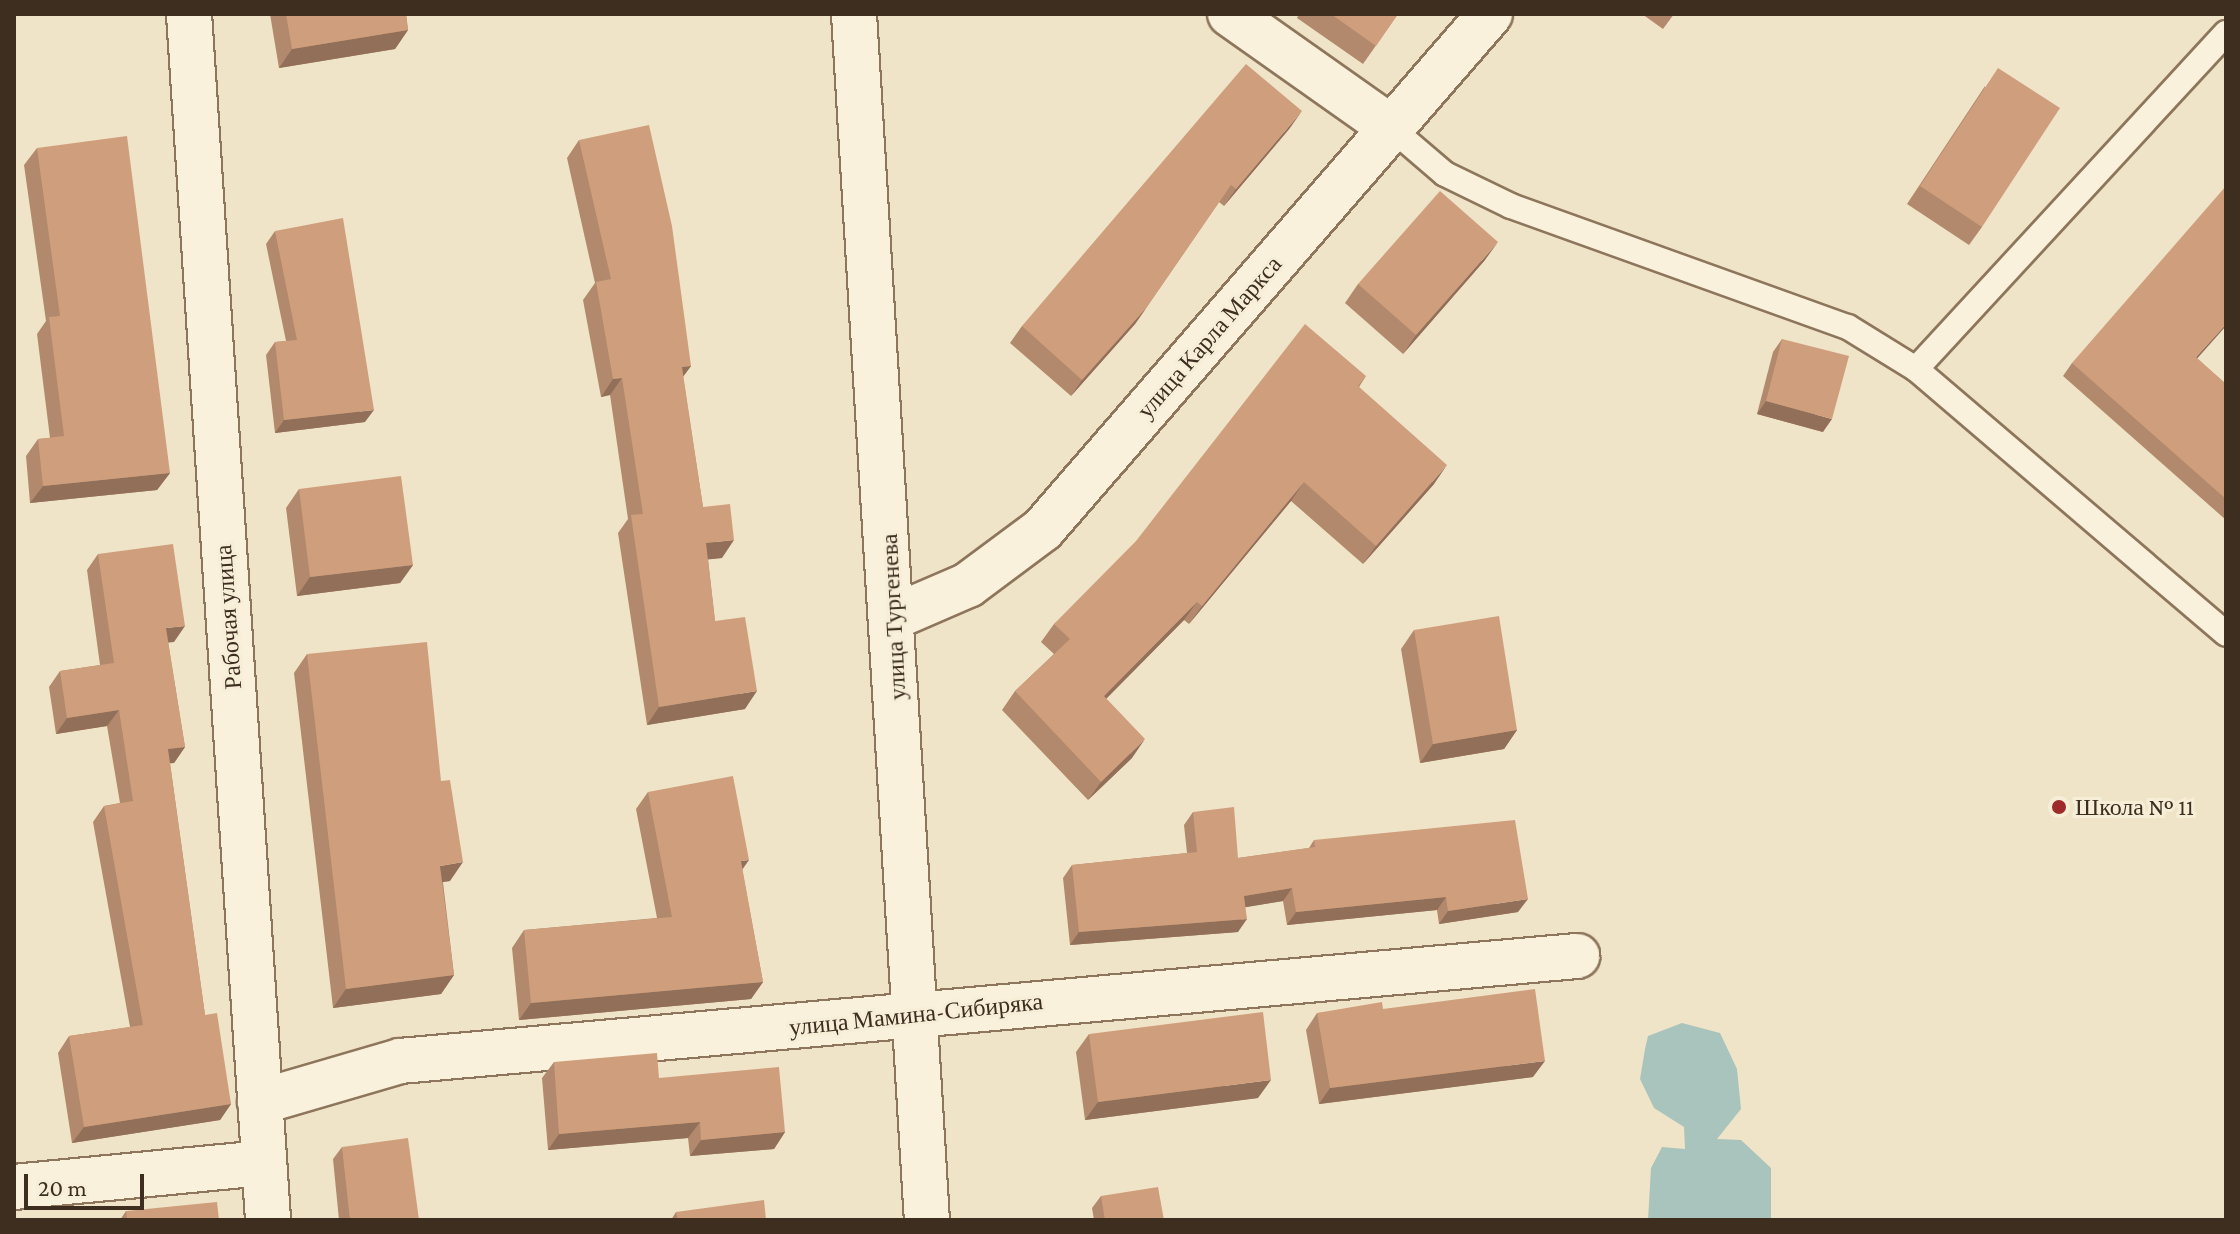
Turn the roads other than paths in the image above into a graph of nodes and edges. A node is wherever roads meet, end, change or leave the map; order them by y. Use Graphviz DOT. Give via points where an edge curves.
graph roads {
  1 [pos="189,14"];
  2 [pos="854,14"];
  3 [pos="1230,14"];
  4 [pos="1490,14"];
  5 [pos="2226,33"];
  6 [pos="1390,127"];
  7 [pos="1916,369"];
  8 [pos="894,617"];
  9 [pos="2226,634"];
  10 [pos="1577,956"];
  11 [pos="914,1015"];
  12 [pos="260,1102"];
  13 [pos="264,1163"];
  14 [pos="14,1187"];
  15 [pos="268,1220"];
  16 [pos="927,1220"];
  1 -- 12 [label="street, Рабочая улица"];
  2 -- 8 [label="street, улица Тургенева"];
  3 -- 6 [label="street"];
  4 -- 6 [label="street, улица Карла Маркса"];
  5 -- 7 [label="lane"];
  6 -- 7 [label="lane" via="1445,174 1511,206 1848,327"];
  6 -- 8 [label="street, улица Карла Маркса" via="1043,529 968,585"];
  7 -- 9 [label="lane"];
  8 -- 11 [label="street, улица Тургенева"];
  10 -- 11 [label="street, улица Мамина-Сибиряка"];
  11 -- 12 [label="street, улица Мамина-Сибиряка" via="400,1061"];
  11 -- 16 [label="street, улица Тургенева"];
  12 -- 13 [label="street, Рабочая улица"];
  13 -- 14 [label="street"];
  13 -- 15 [label="street, Рабочая улица"];
}
